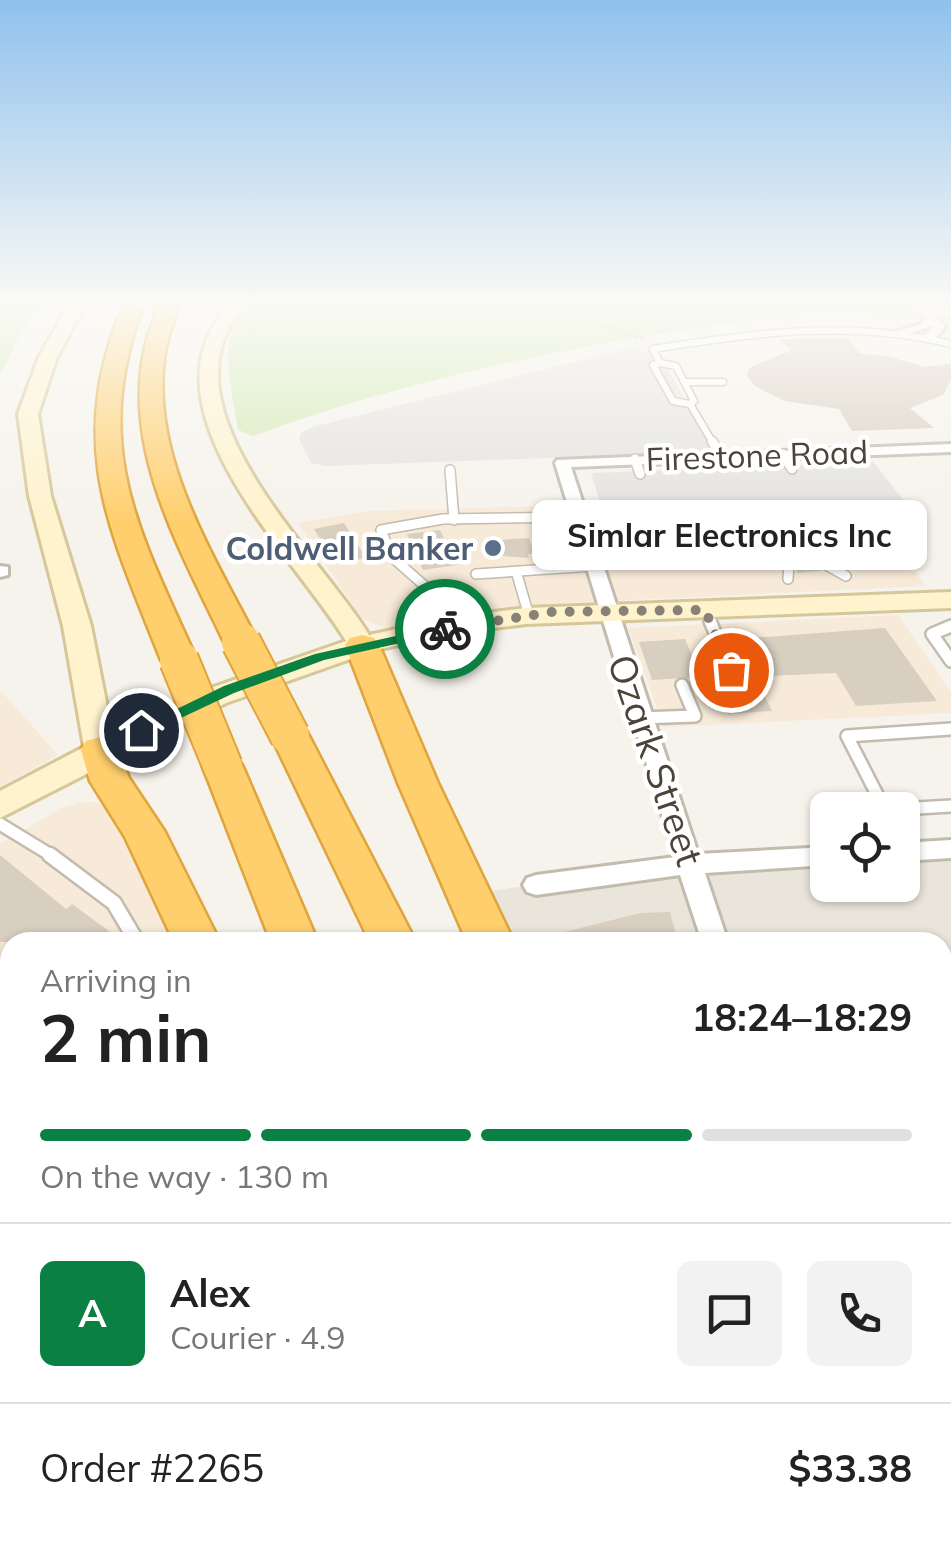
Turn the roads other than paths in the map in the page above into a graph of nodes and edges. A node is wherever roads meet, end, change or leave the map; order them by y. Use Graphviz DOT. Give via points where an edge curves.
graph roads {
  1 [pos="42,376"];
  2 [pos="97,376"];
  3 [pos="108,376"];
  4 [pos="152,376"];
  5 [pos="210,376"];
  6 [pos="658,376"];
  7 [pos="681,376"];
  8 [pos="685,382"];
  9 [pos="723,382"];
  10 [pos="690,404"];
  11 [pos="951,448"];
  12 [pos="783,454"];
  13 [pos="721,456"];
  14 [pos="107,458"];
  15 [pos="562,463"];
  16 [pos="792,469"];
  17 [pos="450,470"];
  18 [pos="578,517"];
  19 [pos="454,520"];
  20 [pos="821,562"];
  21 [pos="789,564"];
  22 [pos="592,566"];
  23 [pos="516,571"];
  24 [pos="476,574"];
  25 [pos="846,576"];
  26 [pos="788,578"];
  27 [pos="427,588"];
  28 [pos="951,600"];
  29 [pos="705,610"];
  30 [pos="607,614"];
  31 [pos="529,616"];
  32 [pos="951,626"];
  33 [pos="365,652"];
  34 [pos="951,661"];
  35 [pos="731,670"];
  36 [pos="682,685"];
  37 [pos="641,718"];
  38 [pos="951,729"];
  39 [pos="102,758"];
  40 [pos="951,806"];
  41 [pos="0,820"];
  42 [pos="951,849"];
  43 [pos="920,851"];
  44 [pos="810,857"];
  45 [pos="691,864"];
  46 [pos="536,885"];
  47 [pos="133,932"];
  48 [pos="192,932"];
  49 [pos="291,932"];
  50 [pos="387,932"];
  51 [pos="486,932"];
  52 [pos="712,932"];
  1 -- 39 [label="main road" via="28,414 40,496 78,626"];
  2 -- 14 [label="highway" via="95,434"];
  3 -- 14 [label="highway"];
  4 -- 50 [label="highway, bridge" via="156,442 176,506"];
  5 -- 33 [label="main road" via="214,412 242,483 270,526 343,609"];
  6 -- 10 [label="lane" via="673,401"];
  7 -- 8 [label="lane"];
  8 -- 9 [label="lane"];
  8 -- 10 [label="lane"];
  10 -- 13 [label="lane"];
  11 -- 12 [label="street, Firestone Road"];
  12 -- 13 [label="street, Firestone Road"];
  12 -- 16 [label="lane"];
  13 -- 15 [label="street, Firestone Road" via="637,467"];
  14 -- 49 [label="highway, bridge" via="129,538"];
  15 -- 18 [label="street, Ozark Street"];
  17 -- 19 [label="lane"];
  18 -- 19 [label="lane"];
  18 -- 22 [label="street, Ozark Street"];
  19 -- 27 [label="lane" via="381,530 395,564"];
  20 -- 25 [label="lane"];
  21 -- 26 [label="lane"];
  22 -- 23 [label="lane"];
  22 -- 30 [label="street, Ozark Street"];
  23 -- 24 [label="lane"];
  23 -- 31 [label="lane"];
  28 -- 29 [label="main road"];
  29 -- 30 [label="main road"];
  29 -- 35 [label="lane"];
  30 -- 31 [label="main road"];
  30 -- 33 [label="main road"];
  30 -- 37 [label="street, Ozark Street"];
  31 -- 33 [label="main road"];
  32 -- 34 [label="lane" via="932,634"];
  33 -- 39 [label="main road"];
  33 -- 51 [label="highway"];
  36 -- 37 [label="lane" via="695,716"];
  37 -- 45 [label="street, Ozark Street"];
  38 -- 40 [label="lane" via="847,736 885,810"];
  39 -- 41 [label="main road"];
  39 -- 48 [label="highway"];
  41 -- 47 [label="lane" via="94,884 126,914"];
  42 -- 43 [label="street"];
  44 -- 45 [label="street"];
  45 -- 46 [label="street"];
  45 -- 52 [label="street, Ozark Street"];
}
